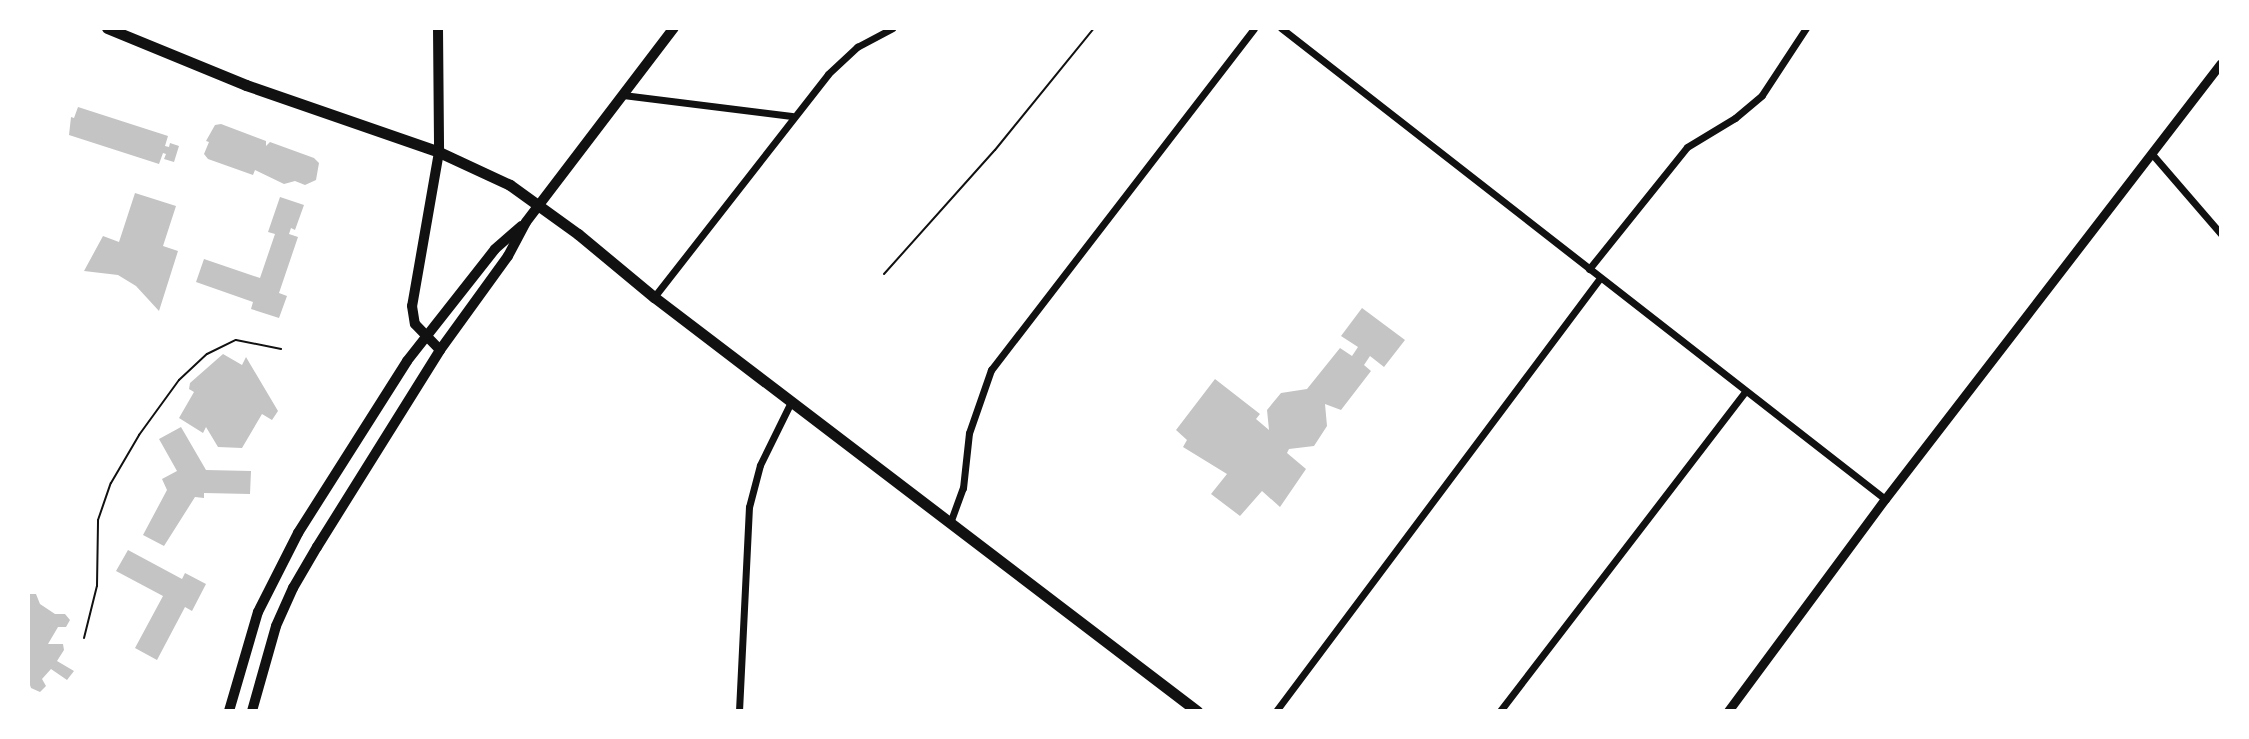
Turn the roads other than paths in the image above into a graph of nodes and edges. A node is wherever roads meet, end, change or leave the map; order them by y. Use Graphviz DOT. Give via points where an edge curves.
graph roads {
  1 [pos="107,28"];
  2 [pos="438,28"];
  3 [pos="674,28"];
  4 [pos="892,28"];
  5 [pos="1254,28"];
  6 [pos="1281,28"];
  7 [pos="1806,28"];
  8 [pos="2221,63"];
  9 [pos="623,95"];
  10 [pos="792,116"];
  11 [pos="439,152"];
  12 [pos="2152,154"];
  13 [pos="526,222"];
  14 [pos="2221,234"];
  15 [pos="1589,269"];
  16 [pos="1600,278"];
  17 [pos="654,297"];
  18 [pos="426,337"];
  19 [pos="440,350"];
  20 [pos="1745,392"];
  21 [pos="792,400"];
  22 [pos="1885,499"];
  23 [pos="950,523"];
  24 [pos="229,711"];
  25 [pos="252,711"];
  26 [pos="739,711"];
  27 [pos="1197,711"];
  28 [pos="1276,711"];
  29 [pos="1500,711"];
  30 [pos="1728,711"];
  1 -- 11 [label="main road" via="246,85"];
  2 -- 11 [label="main road"];
  3 -- 9 [label="main road"];
  4 -- 10 [label="street" via="848,54"];
  5 -- 23 [label="street" via="991,370 969,433 963,488"];
  6 -- 15 [label="street"];
  7 -- 15 [label="street" via="1762,95 1687,147"];
  8 -- 12 [label="street"];
  9 -- 10 [label="street"];
  9 -- 13 [label="main road"];
  10 -- 17 [label="street"];
  11 -- 17 [label="main road" via="510,185"];
  11 -- 18 [label="main road" via="413,291 415,324"];
  12 -- 14 [label="street"];
  12 -- 22 [label="street"];
  13 -- 18 [label="main road" via="495,249"];
  13 -- 19 [label="main road" via="508,256"];
  15 -- 16 [label="street"];
  16 -- 20 [label="street"];
  16 -- 28 [label="street"];
  17 -- 21 [label="main road"];
  18 -- 19 [label="main road"];
  18 -- 24 [label="main road" via="279,567 243,654"];
  19 -- 25 [label="main road" via="293,588"];
  20 -- 22 [label="street"];
  20 -- 29 [label="street"];
  21 -- 23 [label="main road"];
  21 -- 26 [label="street" via="767,447 746,531"];
  22 -- 30 [label="street"];
  23 -- 27 [label="main road"];
}
